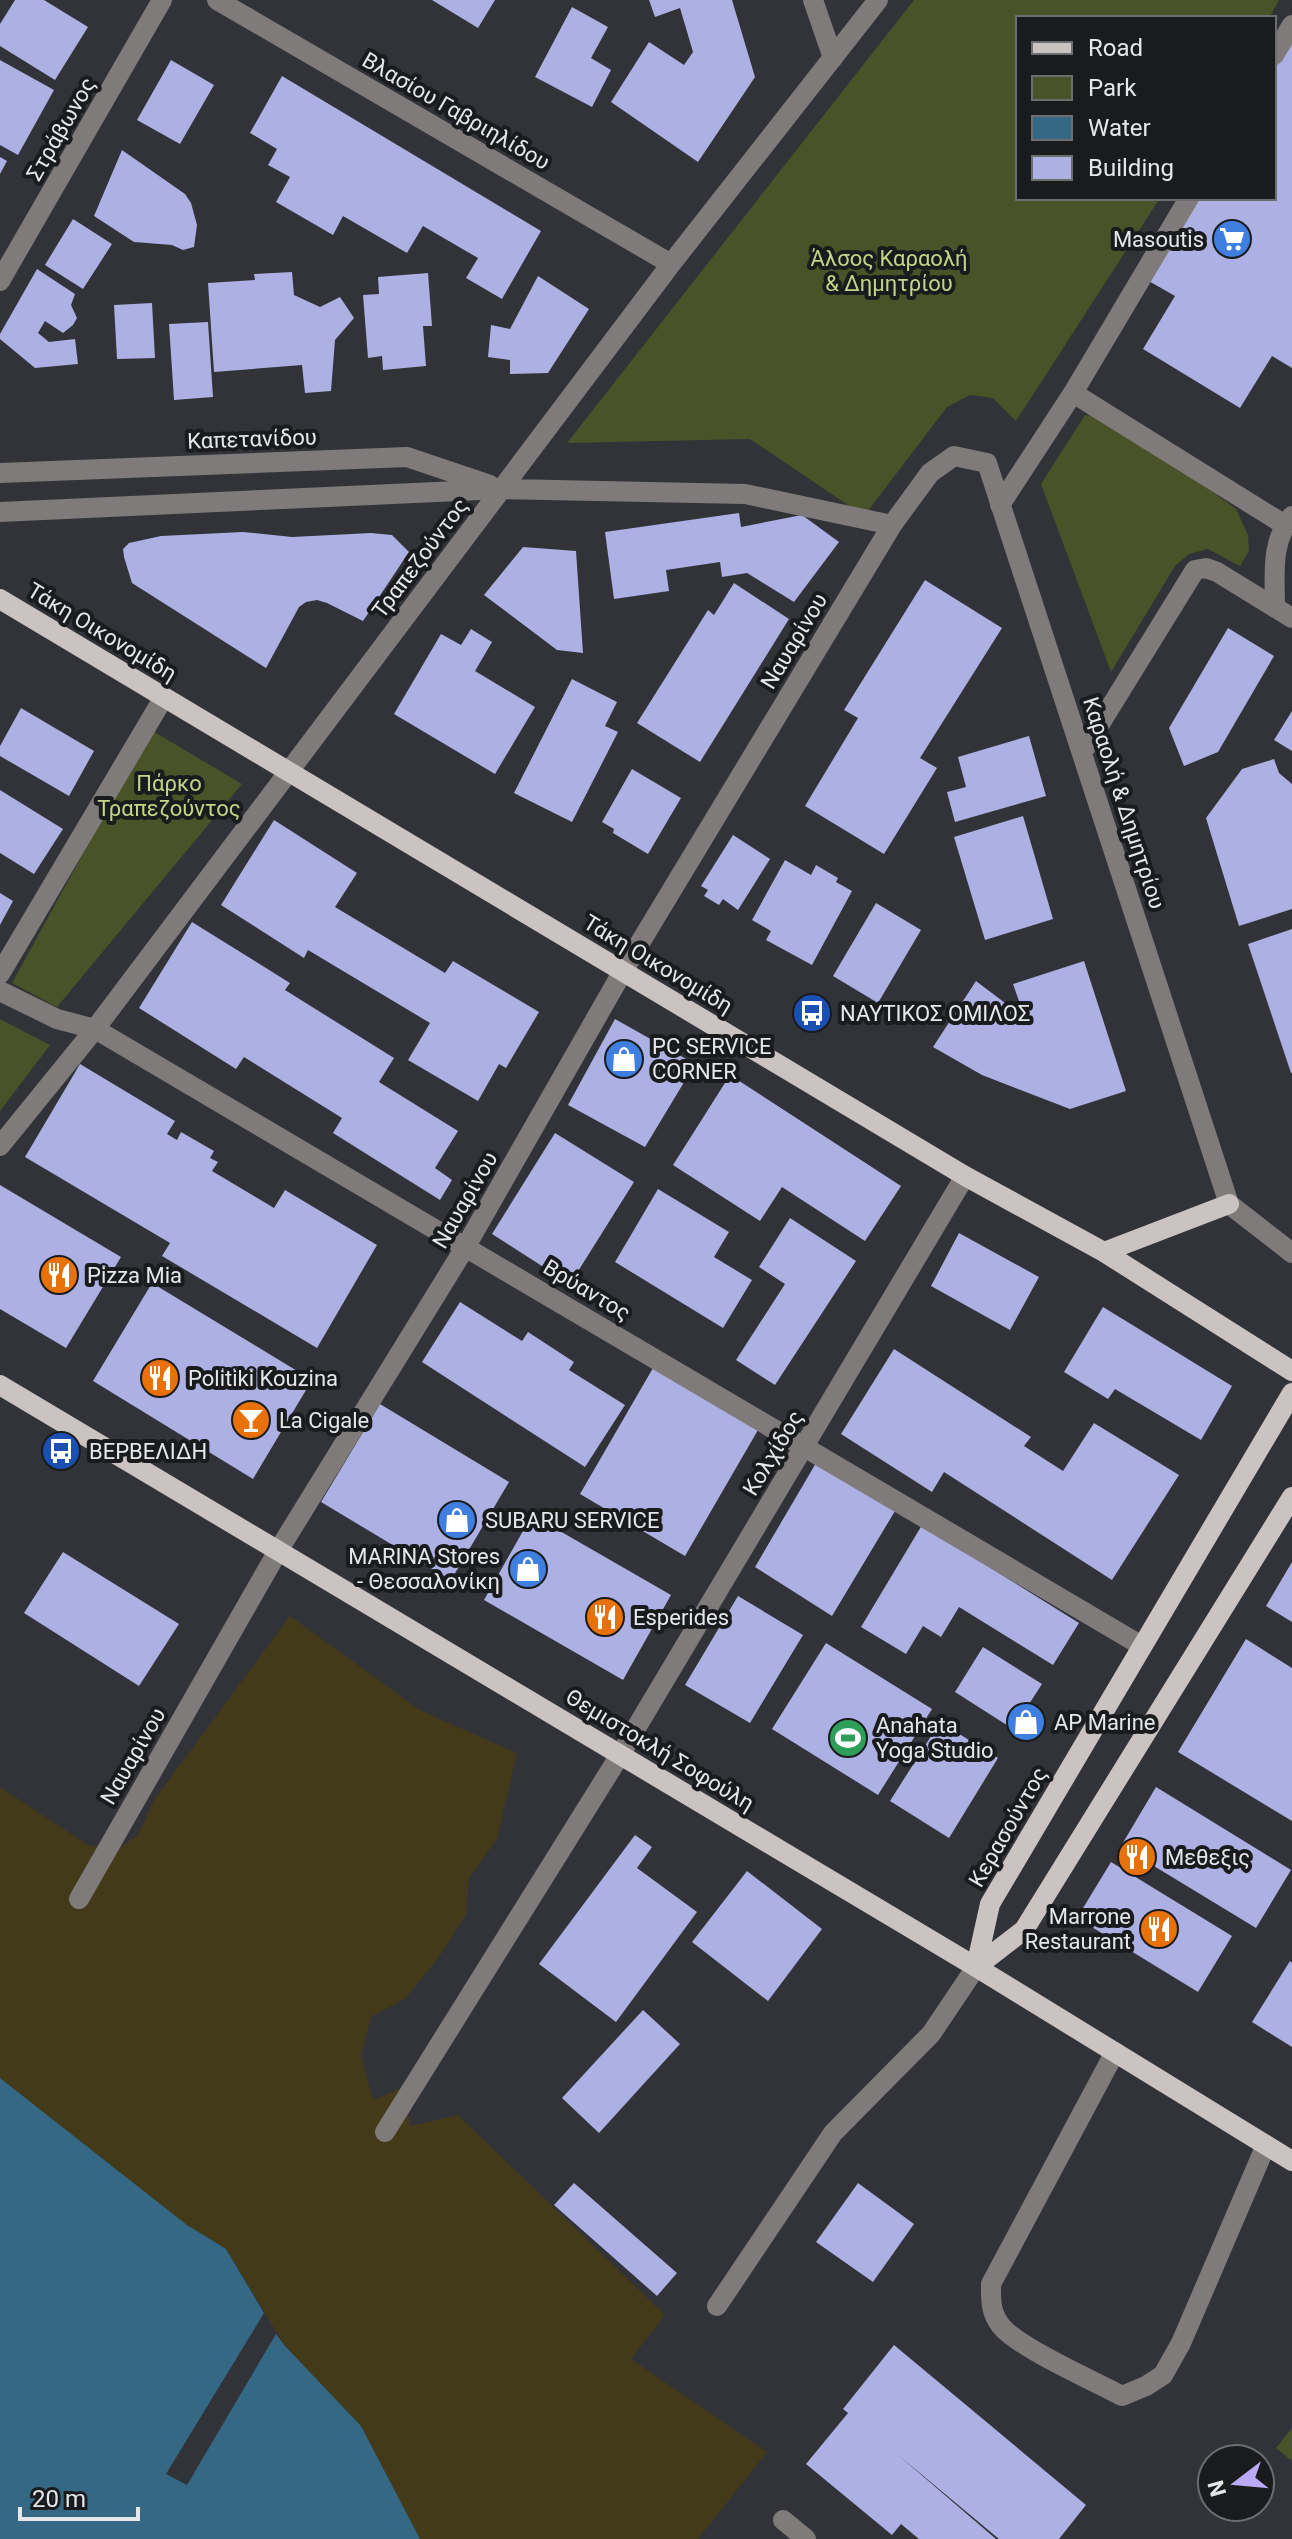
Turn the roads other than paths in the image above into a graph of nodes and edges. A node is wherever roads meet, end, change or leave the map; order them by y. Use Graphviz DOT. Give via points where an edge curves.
graph roads {
  1 [pos="162,0"];
  2 [pos="217,0"];
  3 [pos="813,0"];
  4 [pos="878,0"];
  5 [pos="1292,25"];
  6 [pos="1276,52"];
  7 [pos="833,58"];
  8 [pos="1188,200"];
  9 [pos="671,264"];
  10 [pos="3,270"];
  11 [pos="1073,393"];
  12 [pos="0,473"];
  13 [pos="502,489"];
  14 [pos="1000,505"];
  15 [pos="0,512"];
  16 [pos="1288,520"];
  17 [pos="892,525"];
  18 [pos="0,599"];
  19 [pos="1284,613"];
  20 [pos="164,697"];
  21 [pos="1082,753"];
  22 [pos="289,772"];
  23 [pos="623,971"];
  24 [pos="0,974"];
  25 [pos="0,991"];
  26 [pos="95,1029"];
  27 [pos="0,1146"];
  28 [pos="965,1176"];
  29 [pos="1229,1204"];
  30 [pos="466,1246"];
  31 [pos="1104,1252"];
  32 [pos="1292,1253"];
  33 [pos="1292,1371"];
  34 [pos="0,1385"];
  35 [pos="1292,1393"];
  36 [pos="805,1447"];
  37 [pos="1292,1497"];
  38 [pos="278,1551"];
  39 [pos="1142,1646"];
  40 [pos="620,1755"];
  41 [pos="79,1899"];
  42 [pos="976,1967"];
  43 [pos="1115,2052"];
  44 [pos="385,2132"];
  45 [pos="1266,2145"];
  46 [pos="1292,2161"];
  47 [pos="717,2306"];
  48 [pos="783,2520"];
  49 [pos="806,2539"];
  1 -- 10 [label="street, Στράβωνος"];
  2 -- 9 [label="street, Βλασίου Γαβριηλίδου"];
  3 -- 7 [label="street"];
  4 -- 7 [label="street, Τραπεζούντος"];
  5 -- 6 [label="street"];
  7 -- 9 [label="street, Τραπεζούντος"];
  8 -- 11 [label="street"];
  9 -- 13 [label="street, Τραπεζούντος"];
  11 -- 14 [label="street"];
  11 -- 16 [label="street"];
  12 -- 13 [label="street, Καπετανίδου" via="407,457"];
  13 -- 15 [label="street, Καπετανίδου"];
  13 -- 17 [label="street, Καπετανίδου" via="745,494"];
  13 -- 22 [label="street, Τραπεζούντος"];
  14 -- 17 [label="street, Καραολή & Δημητρίου" via="987,463 954,456 930,473"];
  14 -- 21 [label="street, Καραολή & Δημητρίου"];
  16 -- 19 [label="street" via="1274,564"];
  17 -- 23 [label="street, Ναυαρίνου"];
  18 -- 20 [label="main road, Τάκη Οικονομίδη"];
  19 -- 21 [label="street" via="1217,572 1195,570"];
  20 -- 22 [label="main road, Τάκη Οικονομίδη"];
  20 -- 24 [label="street"];
  21 -- 29 [label="street, Καραολή & Δημητρίου"];
  22 -- 23 [label="main road, Τάκη Οικονομίδη"];
  22 -- 26 [label="street, Τραπεζούντος"];
  23 -- 28 [label="main road, Τάκη Οικονομίδη"];
  23 -- 30 [label="street, Ναυαρίνου"];
  25 -- 26 [label="street, Βρύαντος" via="57,1019"];
  26 -- 27 [label="street, Τραπεζούντος"];
  26 -- 30 [label="street, Βρύαντος"];
  28 -- 31 [label="main road, Τάκη Οικονομίδη"];
  28 -- 36 [label="street, Κολχίδος"];
  29 -- 31 [label="main road"];
  29 -- 32 [label="street"];
  30 -- 36 [label="street, Βρύαντος"];
  30 -- 38 [label="street, Ναυαρίνου"];
  31 -- 33 [label="main road, Τάκη Οικονομίδη"];
  34 -- 38 [label="main road, Θεμιστοκλή Σοφούλη"];
  35 -- 39 [label="main road, Κερασούντος"];
  36 -- 39 [label="street, Βρύαντος"];
  36 -- 40 [label="street, Κολχίδος"];
  37 -- 42 [label="main road" via="1024,1930"];
  38 -- 40 [label="main road, Θεμιστοκλή Σοφούλη"];
  38 -- 41 [label="street, Ναυαρίνου"];
  39 -- 42 [label="main road, Κερασούντος" via="990,1904"];
  40 -- 42 [label="main road, Θεμιστοκλή Σοφούλη"];
  40 -- 44 [label="street, Κολχίδος"];
  42 -- 43 [label="main road, Θεμιστοκλή Σοφούλη"];
  42 -- 47 [label="street" via="931,2034 833,2133"];
  43 -- 45 [label="main road, Θεμιστοκλή Σοφούλη"];
  43 -- 45 [label="street" via="991,2284 990,2306 1001,2326 1020,2342 1122,2396 1163,2375"];
  45 -- 46 [label="main road, Θεμιστοκλή Σοφούλη"];
  48 -- 49 [label="street"];
}
